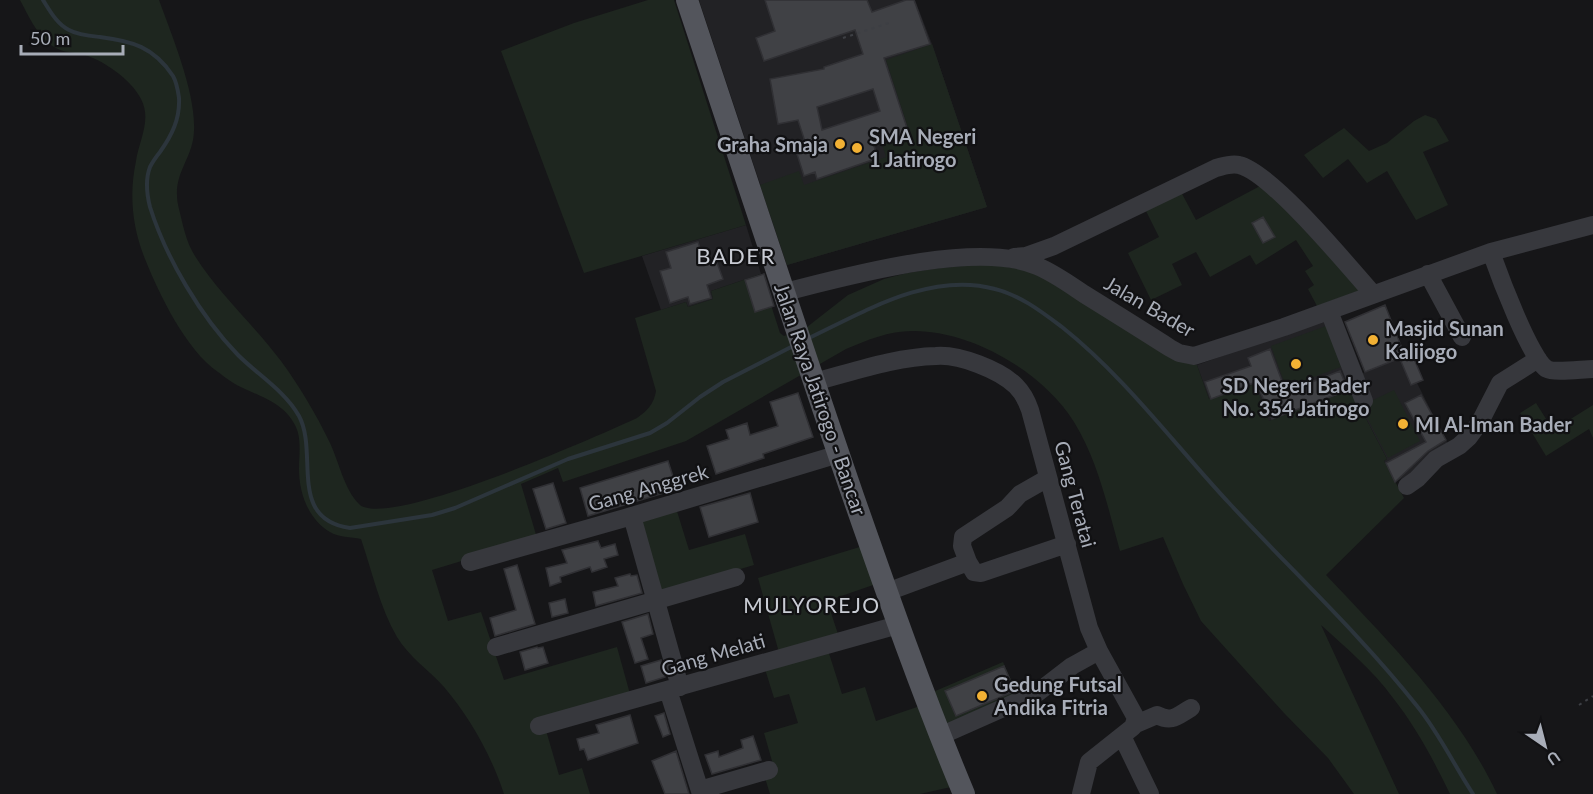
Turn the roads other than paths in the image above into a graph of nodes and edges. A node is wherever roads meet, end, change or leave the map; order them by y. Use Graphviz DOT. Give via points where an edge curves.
graph roads {
  1 [pos="687,0"];
  2 [pos="1593,225"];
  3 [pos="1491,252"];
  4 [pos="1012,258"];
  5 [pos="1428,274"];
  6 [pos="1373,294"];
  7 [pos="787,298"];
  8 [pos="1329,310"];
  9 [pos="1462,337"];
  10 [pos="1543,364"];
  11 [pos="1593,369"];
  12 [pos="812,377"];
  13 [pos="1365,400"];
  14 [pos="839,454"];
  15 [pos="1048,478"];
  16 [pos="1407,486"];
  17 [pos="632,516"];
  18 [pos="1067,544"];
  19 [pos="470,562"];
  20 [pos="968,562"];
  21 [pos="736,577"];
  22 [pos="887,592"];
  23 [pos="656,600"];
  24 [pos="898,625"];
  25 [pos="496,647"];
  26 [pos="1099,651"];
  27 [pos="674,688"];
  28 [pos="1191,708"];
  29 [pos="539,726"];
  30 [pos="1129,730"];
  31 [pos="940,736"];
  32 [pos="769,770"];
  33 [pos="700,792"];
  34 [pos="964,794"];
  35 [pos="1082,794"];
  36 [pos="1150,794"];
  1 -- 7 [label="main road, Jalan Raya Jatirogo - Bancar"];
  2 -- 3 [label="street, Jalan Bader"];
  3 -- 5 [label="street, Jalan Bader"];
  3 -- 10 [label="street" via="1510,303"];
  4 -- 6 [label="street" via="1054,246 1216,168 1237,164 1262,178 1294,207"];
  4 -- 7 [label="street, Jalan Bader" via="975,257 867,272"];
  4 -- 8 [label="street, Jalan Bader" via="1045,270 1187,356 1200,355"];
  5 -- 6 [label="street, Jalan Bader"];
  5 -- 9 [label="street"];
  6 -- 8 [label="street, Jalan Bader"];
  7 -- 12 [label="main road, Jalan Raya Jatirogo - Bancar"];
  8 -- 13 [label="street"];
  10 -- 11 [label="street"];
  10 -- 16 [label="street" via="1500,383 1474,432"];
  12 -- 14 [label="main road, Jalan Raya Jatirogo - Bancar"];
  12 -- 15 [label="street, Gang Teratai" via="937,355 990,369 1022,393"];
  14 -- 17 [label="street, Gang Anggrek"];
  14 -- 22 [label="main road, Jalan Raya Jatirogo - Bancar"];
  15 -- 18 [label="street, Gang Teratai"];
  15 -- 20 [label="street" via="963,537"];
  17 -- 19 [label="street, Gang Anggrek"];
  17 -- 23 [label="street"];
  18 -- 20 [label="street" via="981,573 974,572"];
  18 -- 26 [label="street, Gang Teratai"];
  20 -- 22 [label="street"];
  21 -- 23 [label="street"];
  22 -- 24 [label="main road, Jalan Raya Jatirogo - Bancar"];
  23 -- 25 [label="street"];
  23 -- 27 [label="street"];
  24 -- 27 [label="street, Gang Melati"];
  24 -- 31 [label="main road, Jalan Raya Jatirogo - Bancar"];
  26 -- 30 [label="street, Gang Teratai" via="1134,713"];
  26 -- 31 [label="street" via="1024,700"];
  27 -- 29 [label="street, Gang Melati"];
  27 -- 33 [label="street"];
  28 -- 30 [label="street" via="1169,720 1157,716"];
  30 -- 35 [label="street" via="1089,762"];
  30 -- 36 [label="street, Gang Teratai"];
  31 -- 34 [label="main road, Jalan Raya Jatirogo - Bancar"];
  32 -- 33 [label="street"];
}
